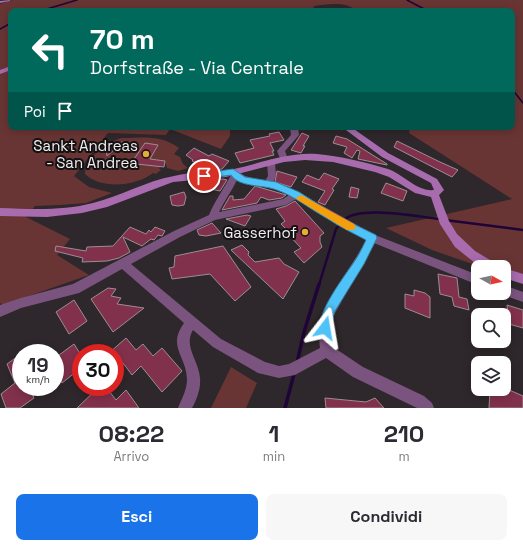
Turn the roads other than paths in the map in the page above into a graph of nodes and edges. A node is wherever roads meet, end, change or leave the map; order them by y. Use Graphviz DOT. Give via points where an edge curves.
graph roads {
  1 [pos="8,0"];
  2 [pos="0,2"];
  3 [pos="294,130"];
  4 [pos="350,130"];
  5 [pos="284,159"];
  6 [pos="271,162"];
  7 [pos="234,174"];
  8 [pos="268,184"];
  9 [pos="295,195"];
  10 [pos="435,196"];
  11 [pos="0,212"];
  12 [pos="213,217"];
  13 [pos="372,238"];
  14 [pos="480,260"];
  15 [pos="123,264"];
  16 [pos="511,275"];
  17 [pos="471,277"];
  18 [pos="523,279"];
  19 [pos="511,293"];
  20 [pos="523,297"];
  21 [pos="2,310"];
  22 [pos="192,322"];
  23 [pos="327,351"];
  24 [pos="185,408"];
  25 [pos="427,408"];
  1 -- 2 [label="street"];
  3 -- 5 [label="street" via="295,135 281,151"];
  4 -- 10 [label="street" via="385,155 434,181 439,190"];
  5 -- 6 [label="street"];
  5 -- 10 [label="street" via="324,157 378,170"];
  6 -- 7 [label="street"];
  6 -- 8 [label="street" via="272,176"];
  7 -- 8 [label="street" via="244,180"];
  7 -- 11 [label="street" via="171,180 109,202 77,210"];
  7 -- 12 [label="street"];
  8 -- 9 [label="street"];
  9 -- 12 [label="street" via="286,202"];
  9 -- 13 [label="street"];
  10 -- 14 [label="street" via="445,225 455,240"];
  12 -- 15 [label="street"];
  13 -- 17 [label="street"];
  13 -- 23 [label="street" via="330,309 325,328 324,343"];
  15 -- 21 [label="street" via="75,289"];
  15 -- 22 [label="street"];
  16 -- 18 [label="street"];
  19 -- 20 [label="street"];
  22 -- 23 [label="street" via="218,343 263,368 279,372 290,370"];
  22 -- 24 [label="street" via="182,345 191,365 194,384 192,396"];
  23 -- 25 [label="street" via="358,372 419,401"];
}
